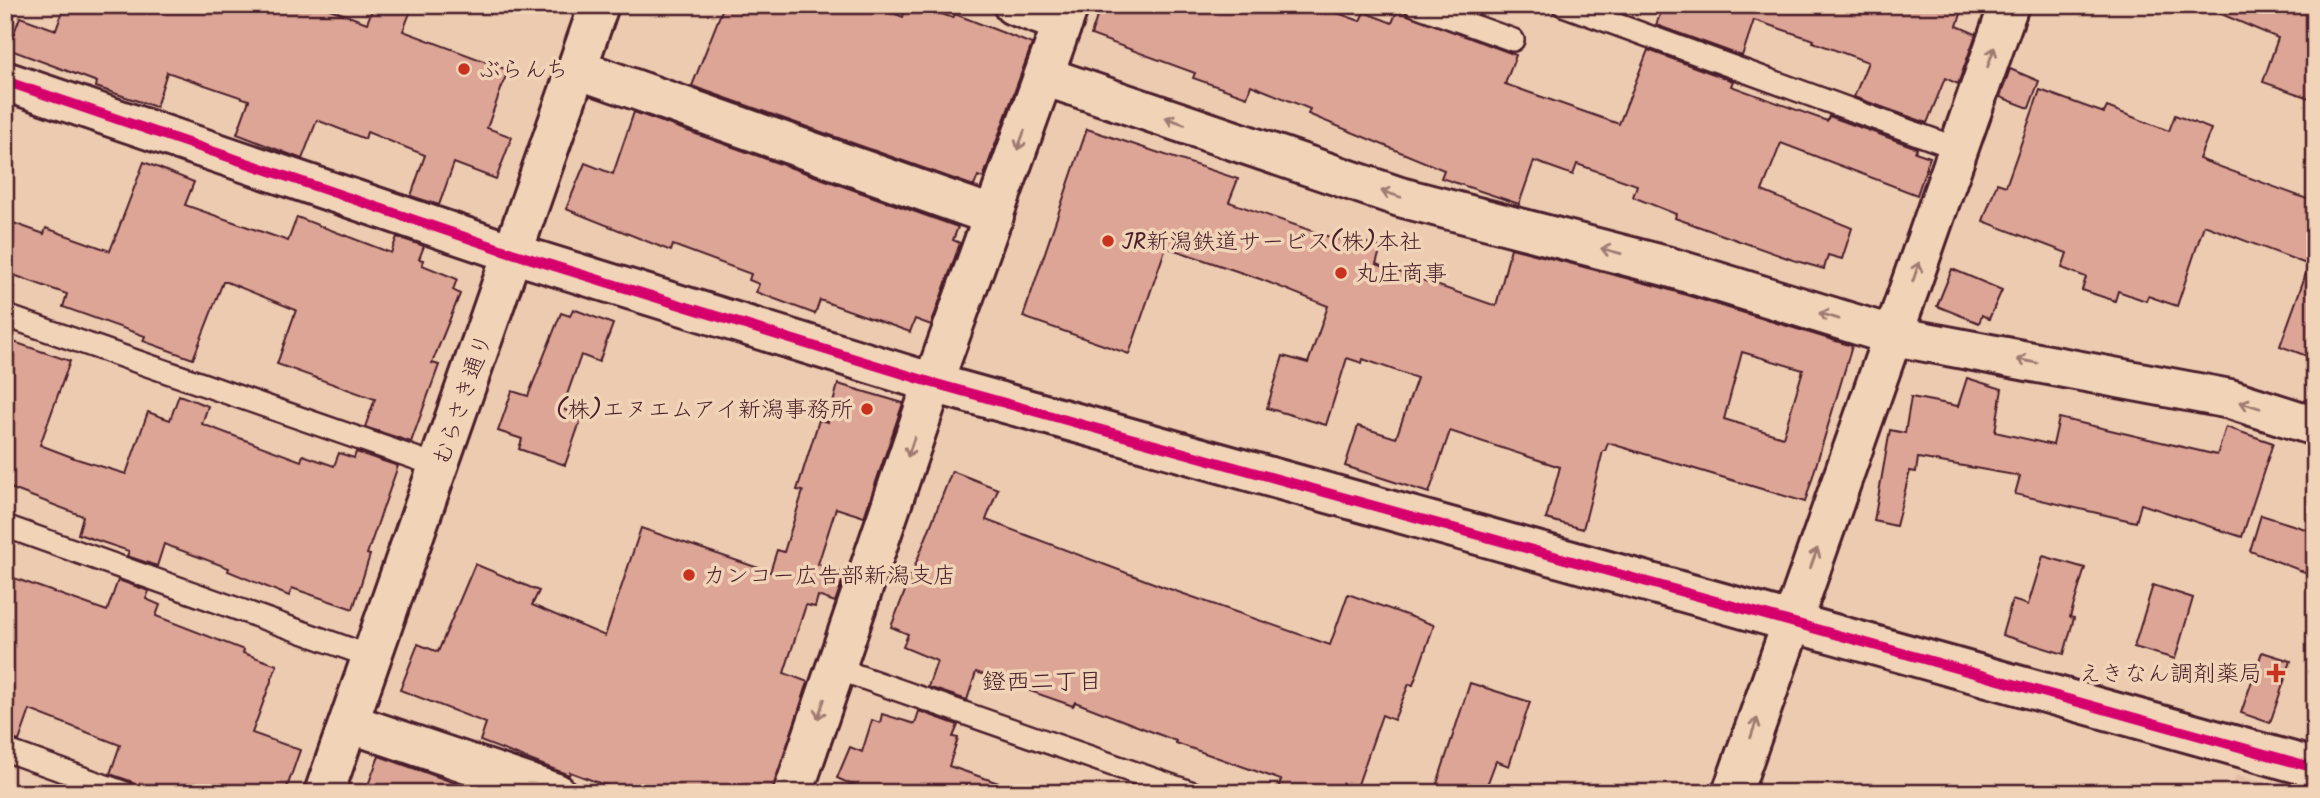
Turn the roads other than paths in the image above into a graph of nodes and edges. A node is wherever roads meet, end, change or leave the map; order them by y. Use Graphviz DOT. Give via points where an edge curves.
graph roads {
  1 [pos="599,5"];
  2 [pos="1013,5"];
  3 [pos="1415,5"];
  4 [pos="1563,5"];
  5 [pos="2009,5"];
  6 [pos="1066,14"];
  7 [pos="1513,40"];
  8 [pos="577,69"];
  9 [pos="1044,76"];
  10 [pos="5,81"];
  11 [pos="1959,149"];
  12 [pos="994,216"];
  13 [pos="512,253"];
  14 [pos="12,318"];
  15 [pos="1894,336"];
  16 [pos="933,383"];
  17 [pos="2315,426"];
  18 [pos="438,466"];
  19 [pos="5,526"];
  20 [pos="1791,622"];
  21 [pos="372,657"];
  22 [pos="835,668"];
  23 [pos="349,723"];
  24 [pos="5,750"];
  25 [pos="2315,768"];
  26 [pos="125,793"];
  27 [pos="324,793"];
  28 [pos="556,793"];
  29 [pos="793,793"];
  30 [pos="1193,793"];
  31 [pos="1732,793"];
  1 -- 8 [label="street, むらさき通り"];
  2 -- 6 [label="street"];
  3 -- 7 [label="lane"];
  4 -- 11 [label="lane"];
  11 -- 5 [label="street, one-way"];
  6 -- 9 [label="street"];
  8 -- 12 [label="street"];
  8 -- 13 [label="street, むらさき通り"];
  9 -- 12 [label="street, one-way"];
  15 -- 9 [label="street, one-way" via="1666,266 1399,197"];
  10 -- 13 [label="street"];
  15 -- 11 [label="street, one-way"];
  12 -- 16 [label="street"];
  13 -- 16 [label="street"];
  13 -- 18 [label="street, むらさき通り"];
  14 -- 18 [label="lane"];
  17 -- 15 [label="street, one-way" via="2230,399"];
  20 -- 15 [label="street, one-way"];
  16 -- 20 [label="street"];
  16 -- 22 [label="street, one-way"];
  18 -- 21 [label="street, むらさき通り"];
  19 -- 21 [label="lane"];
  20 -- 25 [label="street"];
  31 -- 20 [label="street, one-way"];
  21 -- 23 [label="street, むらさき通り"];
  22 -- 29 [label="street, one-way"];
  22 -- 30 [label="lane"];
  23 -- 27 [label="street, むらさき通り"];
  23 -- 28 [label="street"];
  24 -- 26 [label="lane"];
}
